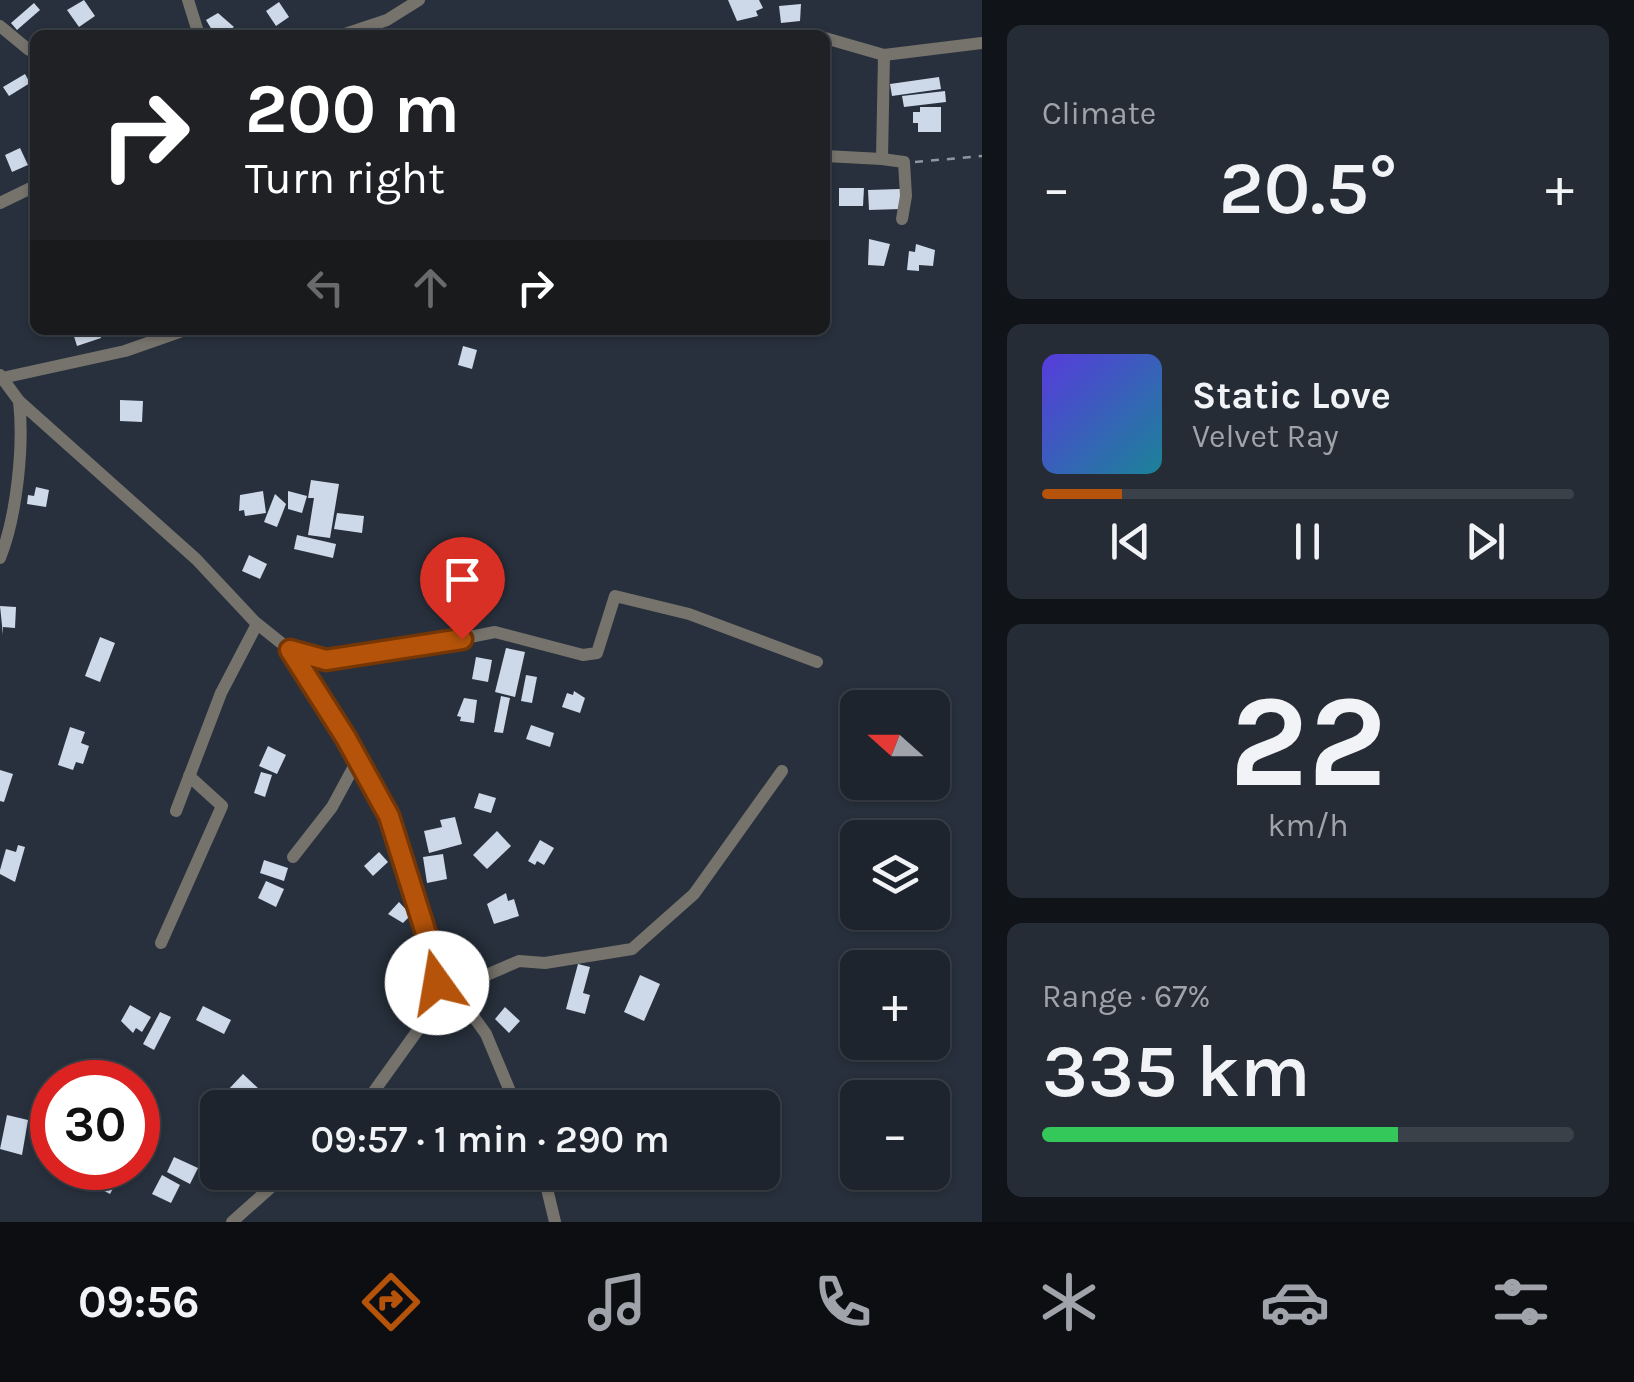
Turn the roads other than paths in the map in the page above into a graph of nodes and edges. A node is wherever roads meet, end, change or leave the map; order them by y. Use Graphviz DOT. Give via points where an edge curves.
graph roads {
  1 [pos="188,0"];
  2 [pos="419,0"];
  3 [pos="0,26"];
  4 [pos="197,30"];
  5 [pos="359,30"];
  6 [pos="830,39"];
  7 [pos="982,43"];
  8 [pos="30,50"];
  9 [pos="884,55"];
  10 [pos="830,156"];
  11 [pos="882,159"];
  12 [pos="30,188"];
  13 [pos="0,203"];
  14 [pos="902,219"];
  15 [pos="171,335"];
  16 [pos="1,377"];
  17 [pos="19,400"];
  18 [pos="0,558"];
  19 [pos="258,624"];
  20 [pos="290,650"];
  21 [pos="817,662"];
  22 [pos="358,760"];
  23 [pos="782,771"];
  24 [pos="189,776"];
  25 [pos="176,811"];
  26 [pos="293,857"];
  27 [pos="160,943"];
  28 [pos="435,962"];
  29 [pos="446,980"];
  30 [pos="375,1090"];
  31 [pos="509,1090"];
  32 [pos="268,1190"];
  33 [pos="547,1190"];
  34 [pos="232,1222"];
  35 [pos="554,1222"];
  1 -- 4 [label="street"];
  2 -- 5 [label="street"];
  3 -- 8 [label="street"];
  6 -- 9 [label="street"];
  7 -- 9 [label="street"];
  9 -- 11 [label="street"];
  10 -- 11 [label="street"];
  11 -- 14 [label="street" via="904,162"];
  12 -- 13 [label="street"];
  15 -- 16 [label="street"];
  16 -- 17 [label="street"];
  17 -- 18 [label="street" via="22,428"];
  17 -- 19 [label="street" via="196,559"];
  19 -- 20 [label="street"];
  19 -- 24 [label="street" via="220,693"];
  20 -- 21 [label="street" via="326,660 496,632 597,654 615,596 690,614"];
  20 -- 22 [label="street"];
  22 -- 26 [label="street"];
  22 -- 28 [label="street" via="389,816"];
  23 -- 29 [label="street" via="694,894 632,949 546,964 519,961 476,980"];
  24 -- 25 [label="street"];
  24 -- 27 [label="street" via="222,806"];
  28 -- 29 [label="street"];
  28 -- 30 [label="street" via="433,1009"];
  29 -- 31 [label="street" via="486,1034"];
  32 -- 34 [label="street"];
  33 -- 35 [label="street"];
}
